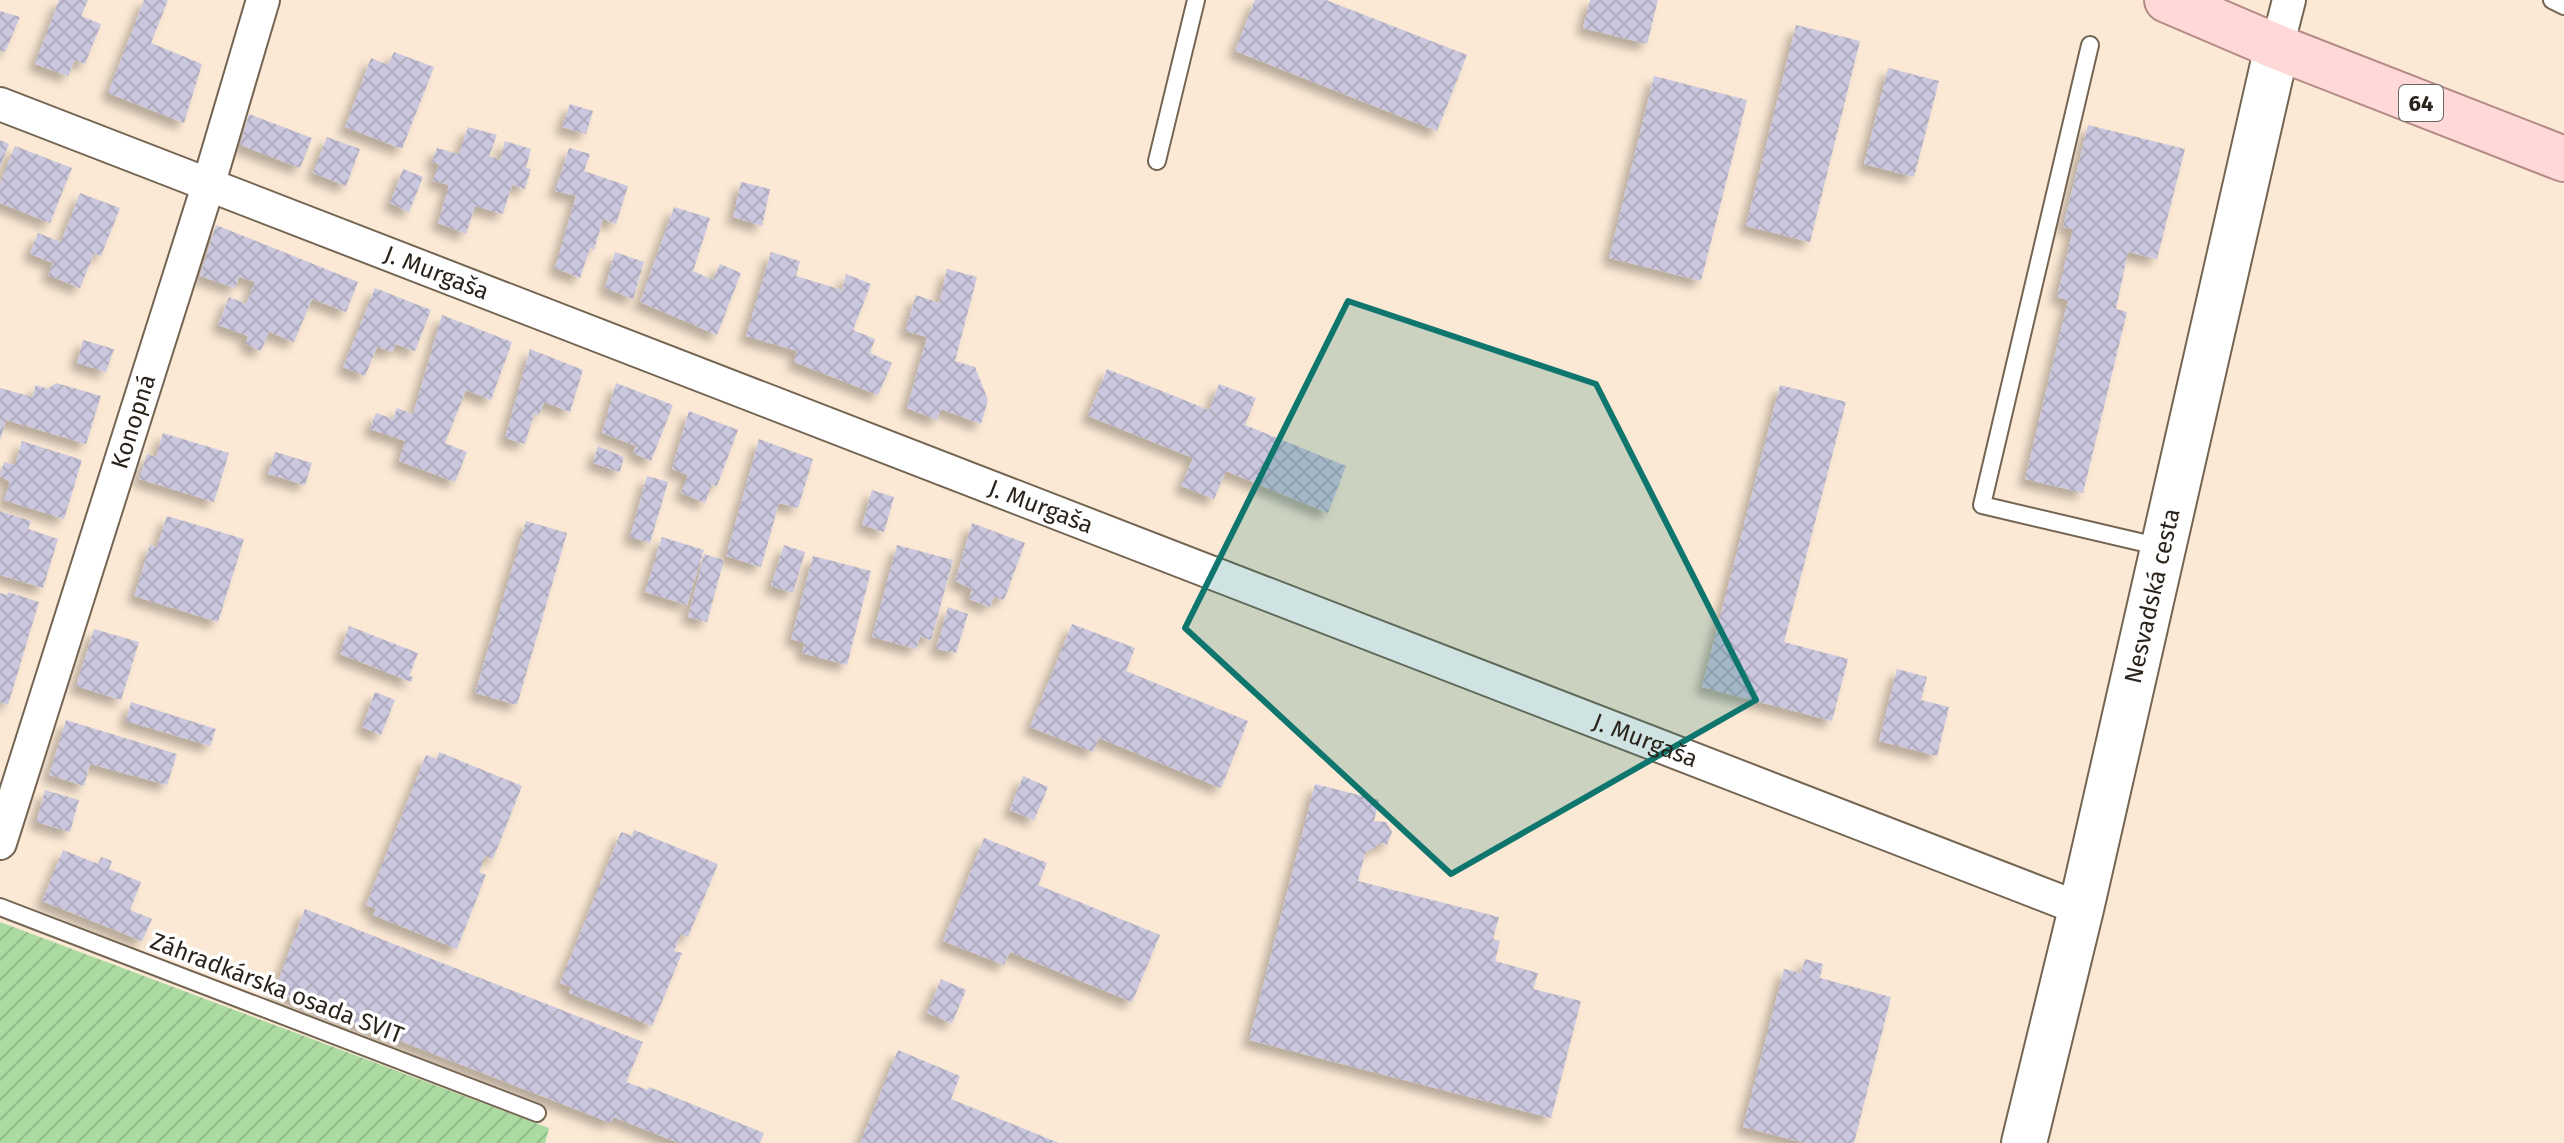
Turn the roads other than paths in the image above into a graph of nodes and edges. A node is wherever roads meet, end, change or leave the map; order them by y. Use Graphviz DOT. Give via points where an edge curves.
graph roads {
  1 [pos="263,0"];
  2 [pos="1196,0"];
  3 [pos="2167,0"];
  4 [pos="2289,0"];
  5 [pos="2552,0"];
  6 [pos="2564,6"];
  7 [pos="2090,45"];
  8 [pos="2277,47"];
  9 [pos="0,104"];
  10 [pos="2564,159"];
  11 [pos="1157,161"];
  12 [pos="208,186"];
  13 [pos="2163,547"];
  14 [pos="0,843"];
  15 [pos="0,907"];
  16 [pos="2081,909"];
  17 [pos="537,1113"];
  18 [pos="2024,1143"];
  1 -- 12 [label="street, Konopná"];
  2 -- 11 [label="lane"];
  3 -- 8 [label="main road, 64"];
  4 -- 8 [label="street"];
  5 -- 6 [label="lane"];
  7 -- 13 [label="lane" via="1982,505"];
  8 -- 10 [label="main road, 64"];
  8 -- 13 [label="street, Nesvadská cesta"];
  9 -- 12 [label="street, J. Murgaša"];
  12 -- 14 [label="street, Konopná"];
  12 -- 16 [label="street, J. Murgaša"];
  13 -- 16 [label="street, Nesvadská cesta"];
  15 -- 17 [label="lane, Záhradkárska osada SVIT"];
  16 -- 18 [label="street, Nesvadská cesta"];
}
